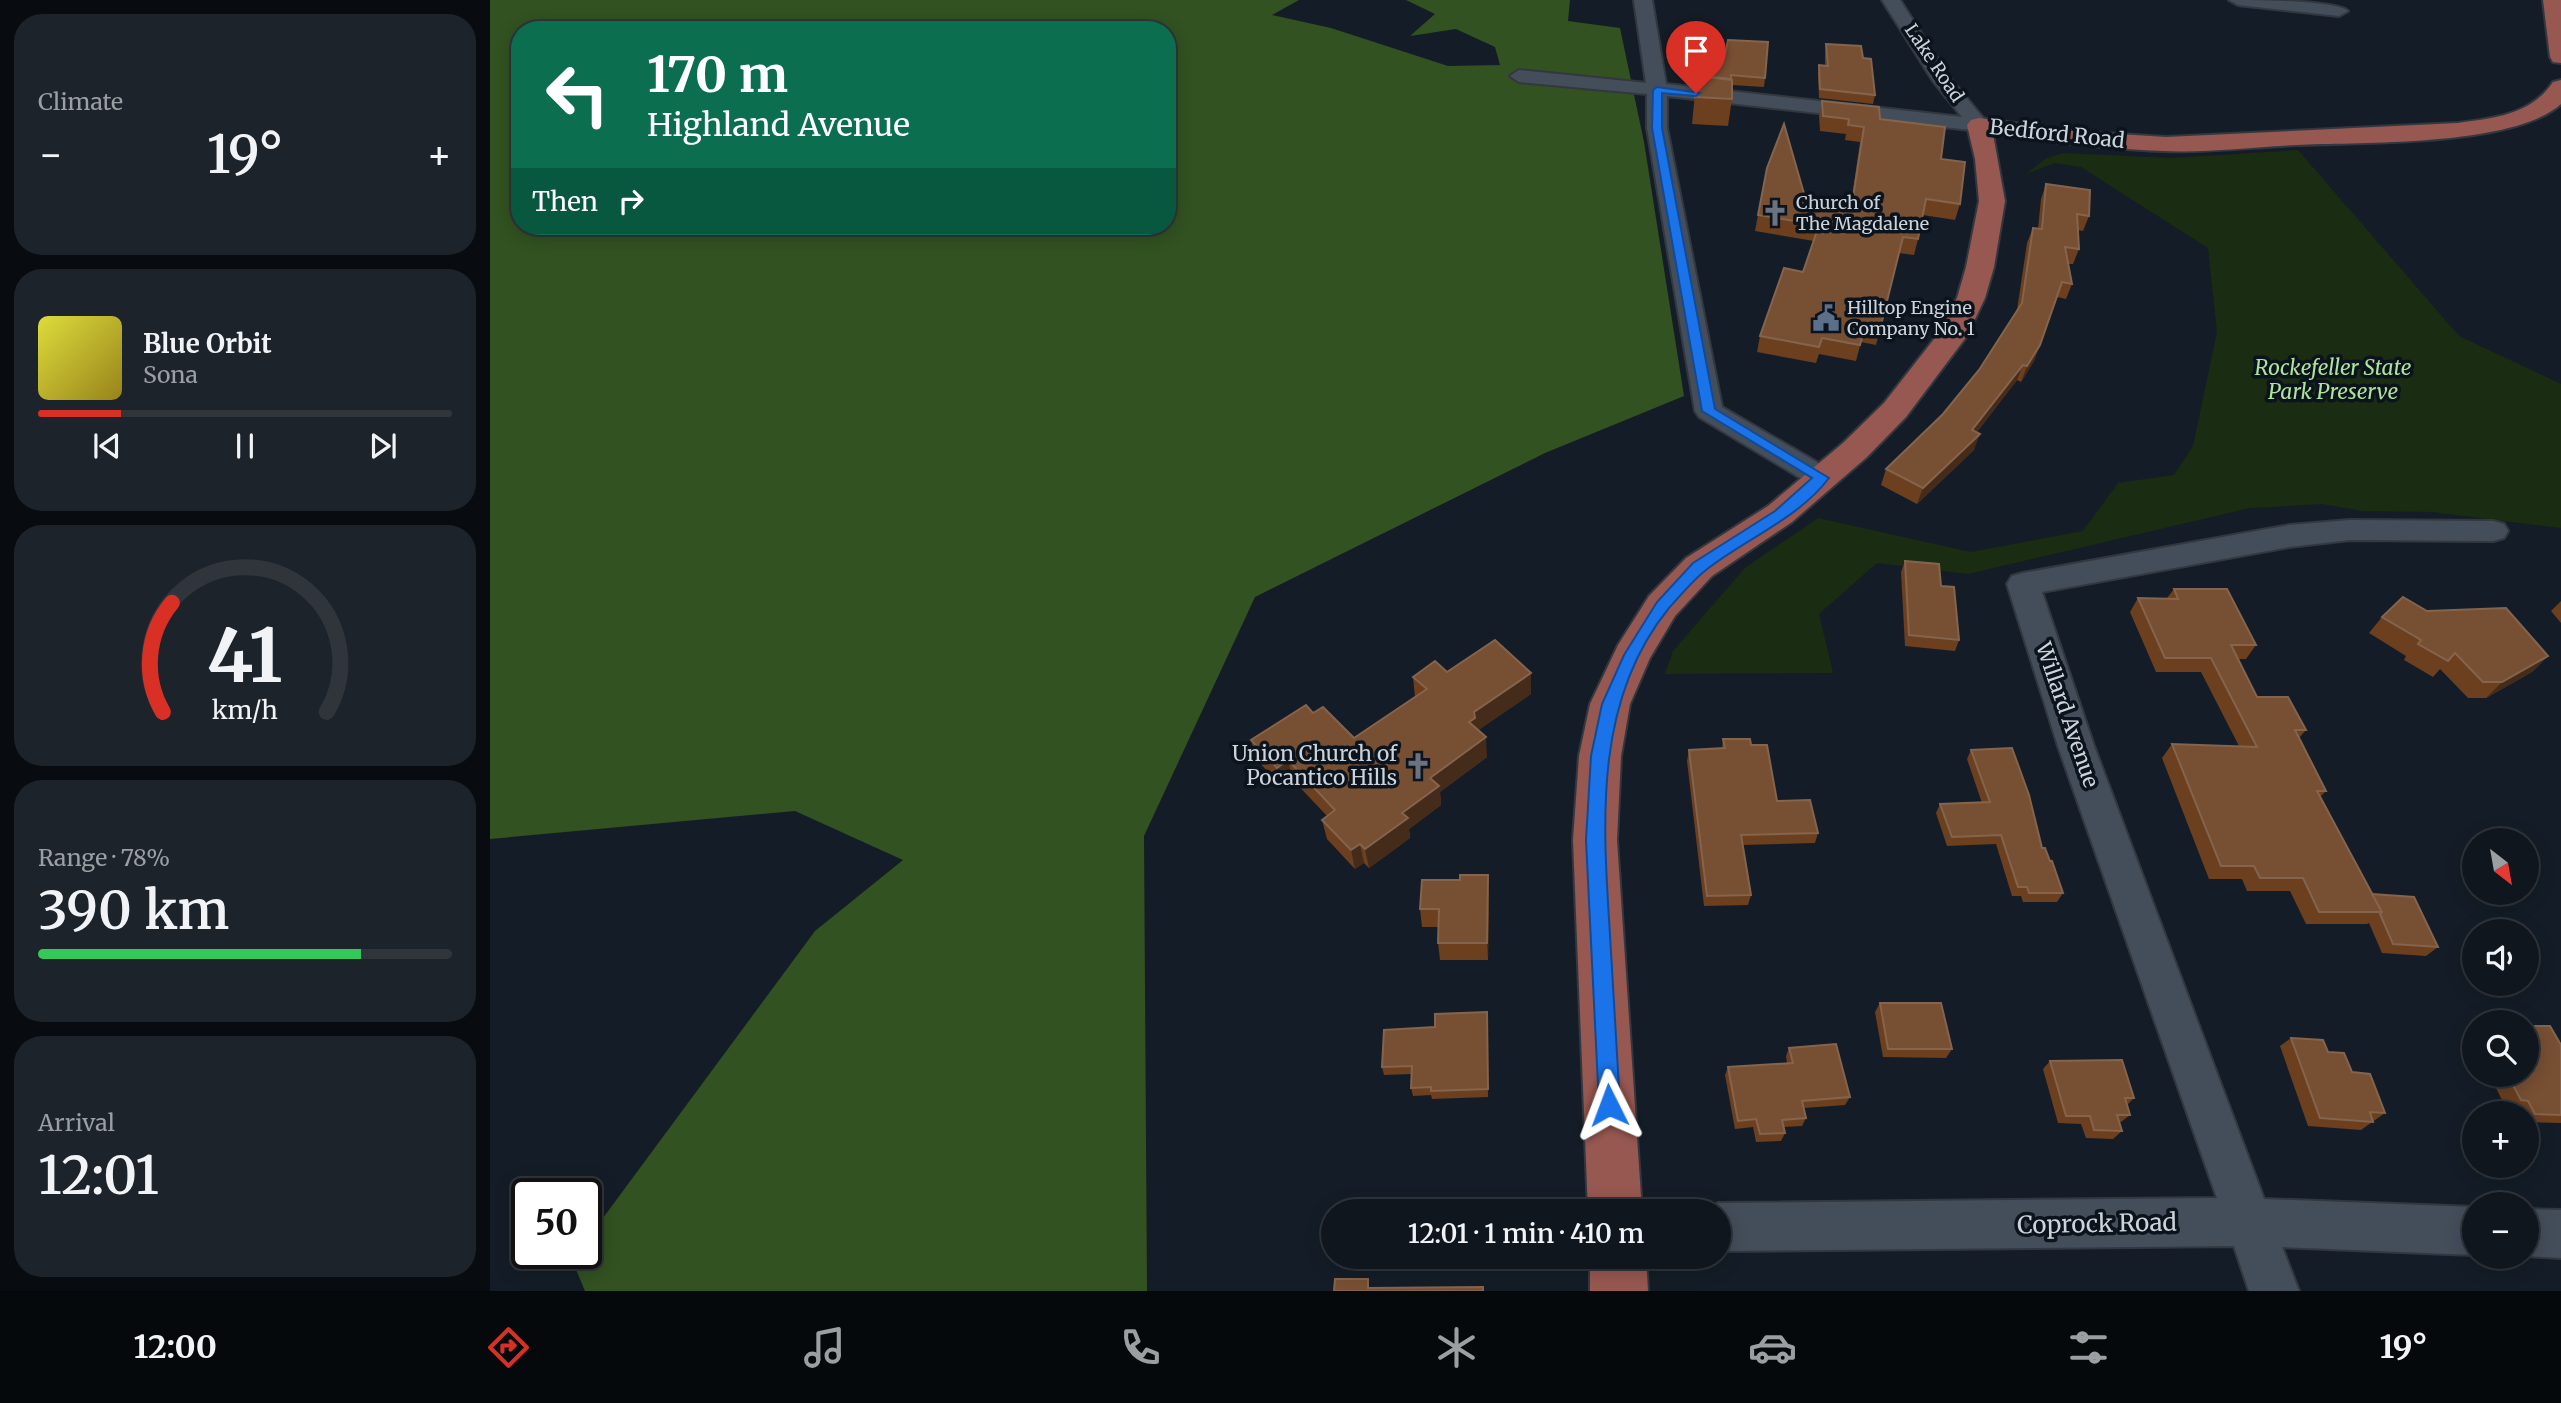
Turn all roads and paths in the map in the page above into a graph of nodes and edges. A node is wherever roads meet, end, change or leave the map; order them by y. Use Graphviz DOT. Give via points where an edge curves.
graph roads {
  1 [pos="1643,0"];
  2 [pos="1891,0"];
  3 [pos="2238,0"];
  4 [pos="2553,0"];
  5 [pos="2339,11"];
  6 [pos="2561,57"];
  7 [pos="1519,76"];
  8 [pos="2561,87"];
  9 [pos="1657,90"];
  10 [pos="1979,125"];
  11 [pos="1822,478"];
  12 [pos="2493,531"];
  13 [pos="1614,1199"];
  14 [pos="2249,1222"];
  15 [pos="1731,1227"];
  16 [pos="2462,1231"];
  17 [pos="2539,1233"];
  18 [pos="2561,1234"];
  19 [pos="1618,1269"];
  20 [pos="1619,1291"];
  21 [pos="2274,1291"];
  1 -- 9 [label="street"];
  2 -- 10 [label="street, Lake Road" via="1943,81"];
  3 -- 5 [label="street"];
  4 -- 6 [label="main road"];
  7 -- 9 [label="street"];
  8 -- 10 [label="main road, Bedford Road" via="2547,105 2529,116 2458,130 2166,144 2071,138"];
  9 -- 10 [label="street"];
  9 -- 11 [label="street" via="1657,128 1709,411"];
  10 -- 11 [label="main road, Bedford Road" via="1992,201 1971,298 1952,336 1920,381"];
  11 -- 13 [label="main road, Bedford Road" via="1780,514 1699,567 1662,606 1632,655 1610,704 1600,756 1595,840"];
  12 -- 14 [label="street, Willard Avenue" via="2350,530 2289,536 2023,584 2076,746"];
  14 -- 15 [label="street, Coprock Road"];
  14 -- 16 [label="street, Coprock Road"];
  14 -- 21 [label="street, Willard Avenue"];
  17 -- 18 [label="street"];
  19 -- 20 [label="main road"];
}
